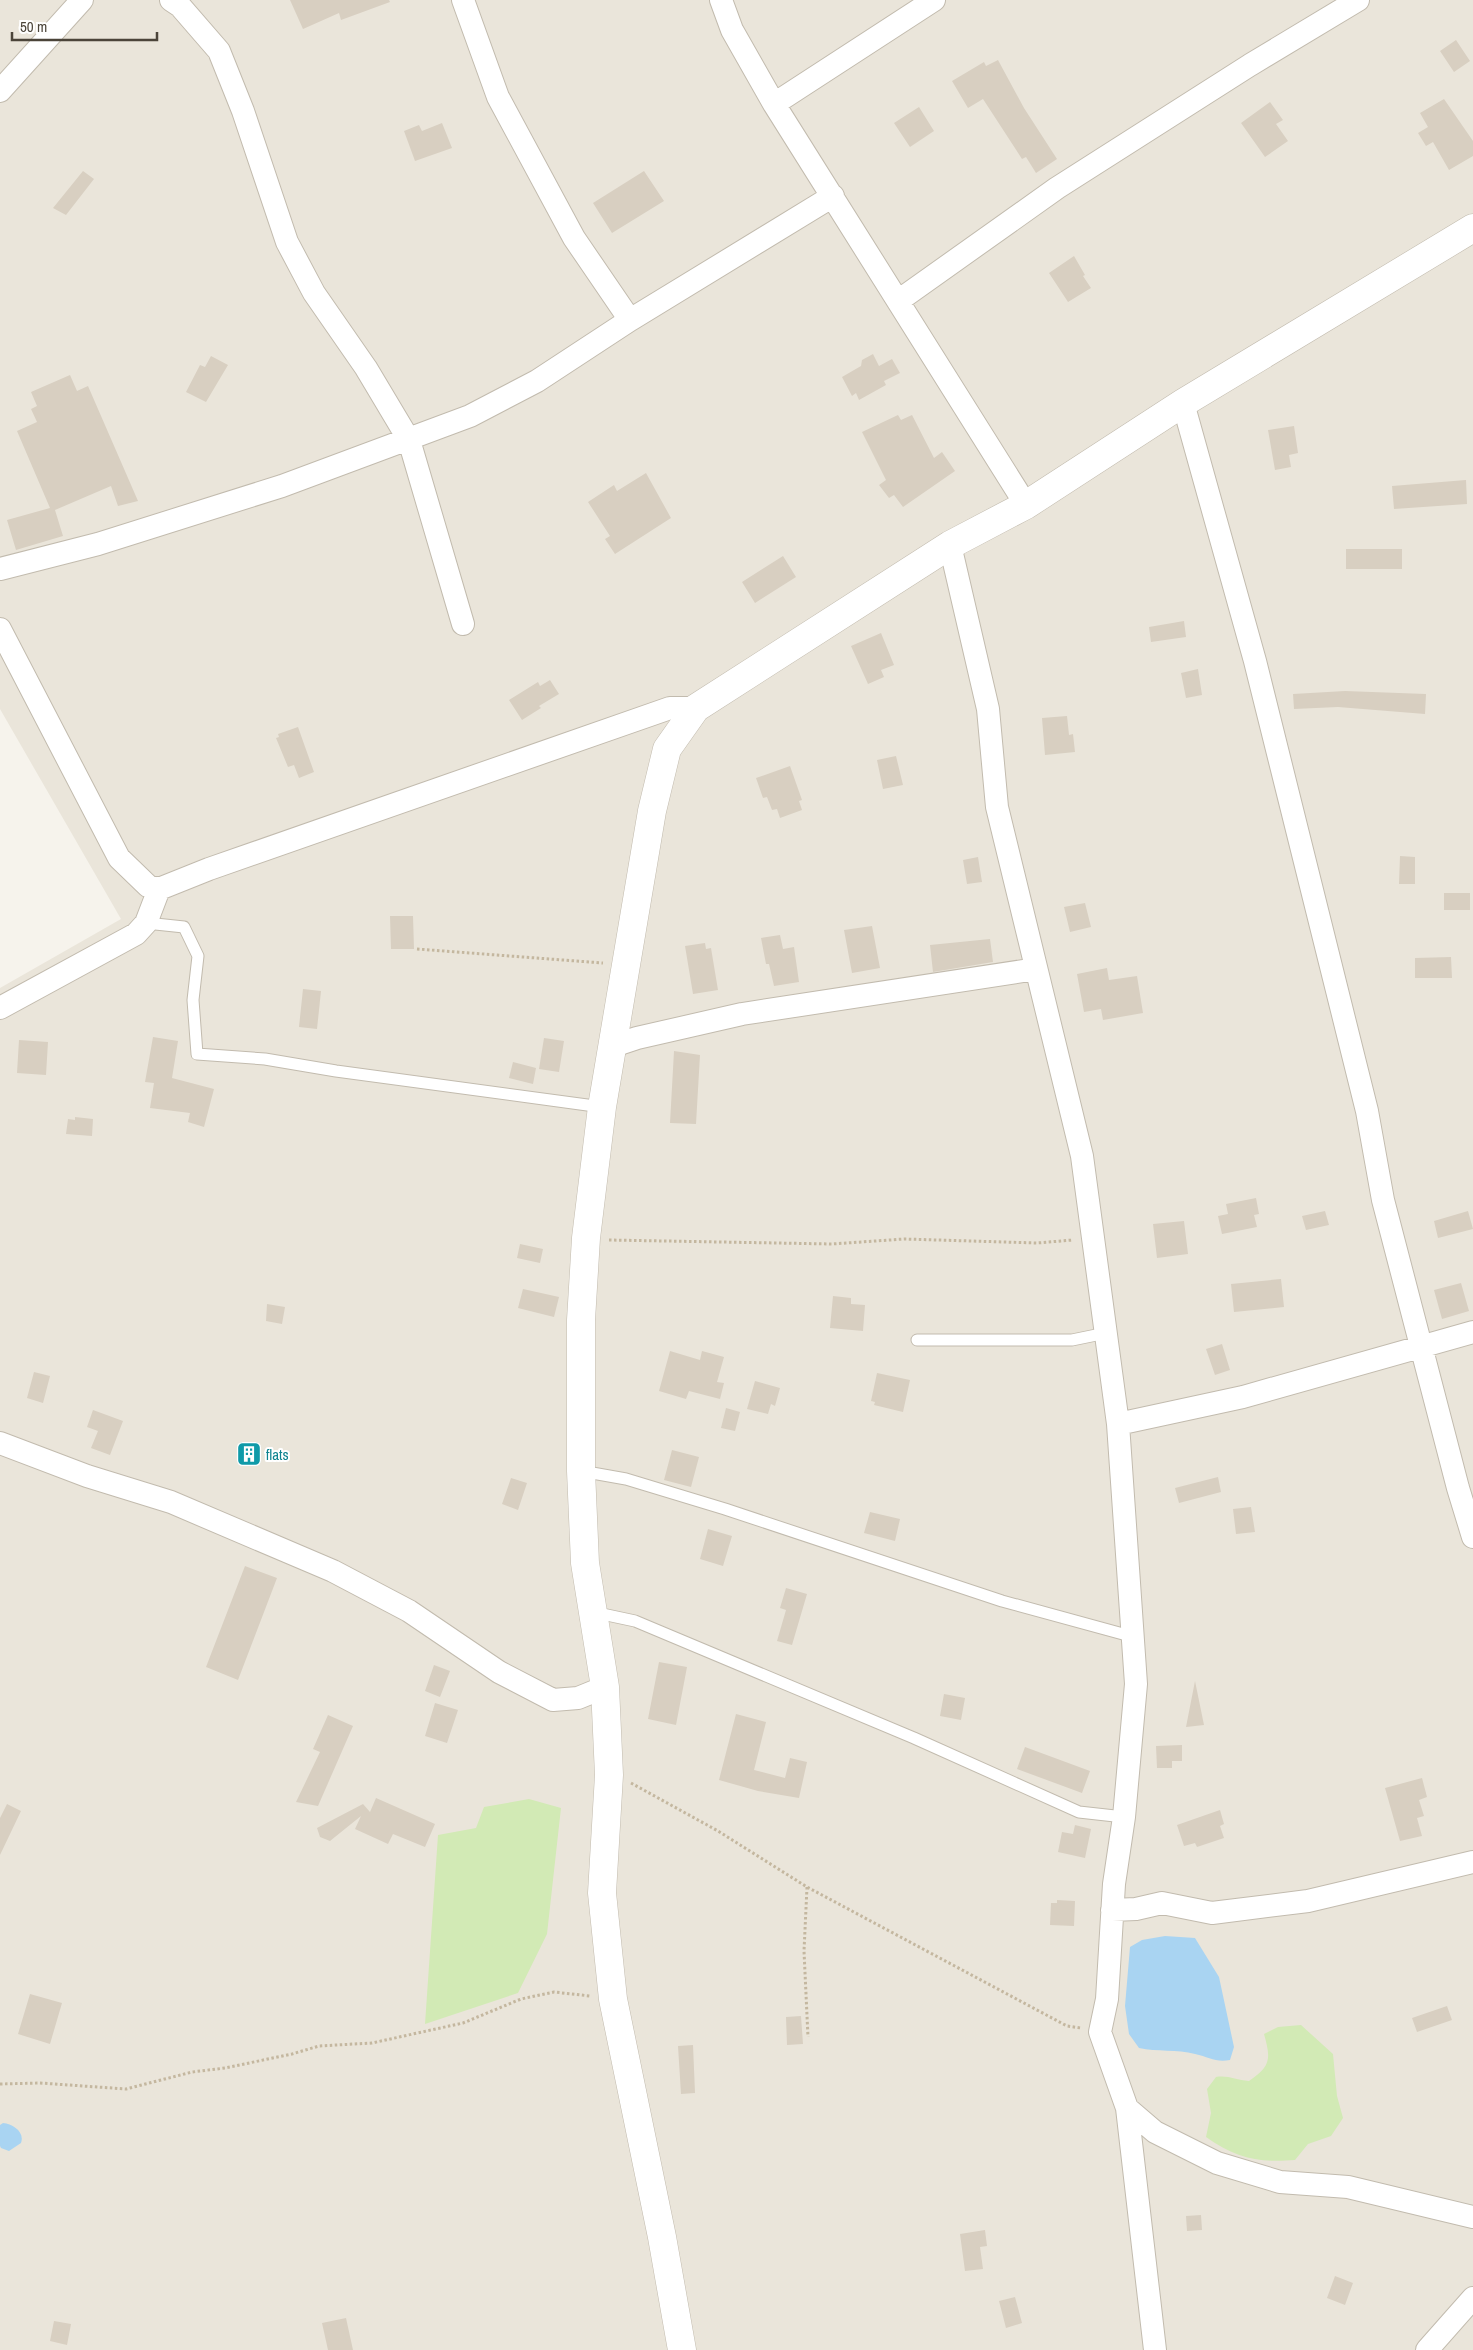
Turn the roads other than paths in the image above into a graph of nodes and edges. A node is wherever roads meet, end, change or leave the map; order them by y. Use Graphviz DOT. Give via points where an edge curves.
graph roads {
  1 [pos="82,0"];
  2 [pos="171,0"];
  3 [pos="463,0"];
  4 [pos="721,0"];
  5 [pos="934,0"];
  6 [pos="1358,0"];
  7 [pos="0,91"];
  8 [pos="774,104"];
  9 [pos="833,196"];
  10 [pos="1473,228"];
  11 [pos="898,301"];
  12 [pos="630,320"];
  13 [pos="1183,403"];
  14 [pos="409,440"];
  15 [pos="1026,505"];
  16 [pos="950,545"];
  17 [pos="0,569"];
  18 [pos="463,624"];
  19 [pos="0,629"];
  20 [pos="696,708"];
  21 [pos="159,889"];
  22 [pos="146,923"];
  23 [pos="1036,969"];
  24 [pos="0,1008"];
  25 [pos="610,1047"];
  26 [pos="602,1107"];
  27 [pos="1473,1332"];
  28 [pos="1106,1334"];
  29 [pos="917,1340"];
  30 [pos="1421,1348"];
  31 [pos="1118,1424"];
  32 [pos="0,1443"];
  33 [pos="581,1471"];
  34 [pos="1473,1537"];
  35 [pos="591,1612"];
  36 [pos="1134,1637"];
  37 [pos="605,1687"];
  38 [pos="1124,1817"];
  39 [pos="1473,1862"];
  40 [pos="1112,1910"];
  41 [pos="1127,2108"];
  42 [pos="1473,2217"];
  43 [pos="1473,2298"];
  44 [pos="682,2350"];
  45 [pos="1155,2350"];
  46 [pos="1427,2350"];
  1 -- 7 [label="street"];
  2 -- 14 [label="street" via="219,51 287,242 314,292 366,368"];
  3 -- 12 [label="street" via="498,97 574,238"];
  4 -- 8 [label="street" via="732,30"];
  5 -- 8 [label="street"];
  6 -- 11 [label="street" via="1057,188"];
  8 -- 9 [label="street"];
  9 -- 11 [label="street"];
  9 -- 12 [label="street"];
  10 -- 13 [label="street"];
  11 -- 15 [label="street"];
  12 -- 14 [label="street" via="537,381 470,416"];
  13 -- 15 [label="street"];
  13 -- 30 [label="street" via="1255,661 1297,836 1326,939 1367,1111 1384,1200"];
  14 -- 17 [label="street" via="282,486 98,544"];
  14 -- 18 [label="street"];
  15 -- 16 [label="street"];
  16 -- 20 [label="street"];
  16 -- 23 [label="street" via="988,709 997,807"];
  19 -- 21 [label="street" via="119,858 148,886"];
  20 -- 21 [label="street" via="670,708"];
  20 -- 25 [label="street" via="667,748 652,811"];
  21 -- 22 [label="street"];
  22 -- 24 [label="street" via="136,934"];
  22 -- 26 [label="lane" via="184,927 198,956 193,1000 197,1054 266,1059"];
  23 -- 25 [label="street" via="742,1014"];
  23 -- 28 [label="street" via="1082,1156"];
  25 -- 26 [label="street"];
  26 -- 33 [label="street" via="586,1238 581,1320"];
  27 -- 30 [label="street"];
  28 -- 29 [label="lane" via="1072,1340"];
  28 -- 31 [label="street"];
  30 -- 31 [label="street" via="1243,1397"];
  30 -- 34 [label="street"];
  31 -- 36 [label="street"];
  32 -- 37 [label="street" via="87,1476 171,1502 333,1570 409,1612 499,1672 553,1700 578,1698"];
  33 -- 35 [label="street" via="585,1563"];
  33 -- 36 [label="lane" via="626,1479 1002,1601"];
  35 -- 37 [label="street"];
  35 -- 38 [label="lane" via="635,1621 914,1738 1079,1812"];
  36 -- 38 [label="street" via="1136,1684"];
  37 -- 44 [label="street" via="609,1775 602,1893 613,1999"];
  38 -- 40 [label="street"];
  39 -- 40 [label="street" via="1308,1901 1212,1913 1162,1903"];
  40 -- 41 [label="street" via="1107,2000 1100,2032"];
  41 -- 42 [label="street" via="1155,2132 1217,2163 1280,2182 1348,2187"];
  41 -- 45 [label="street"];
  43 -- 46 [label="street"];
}
